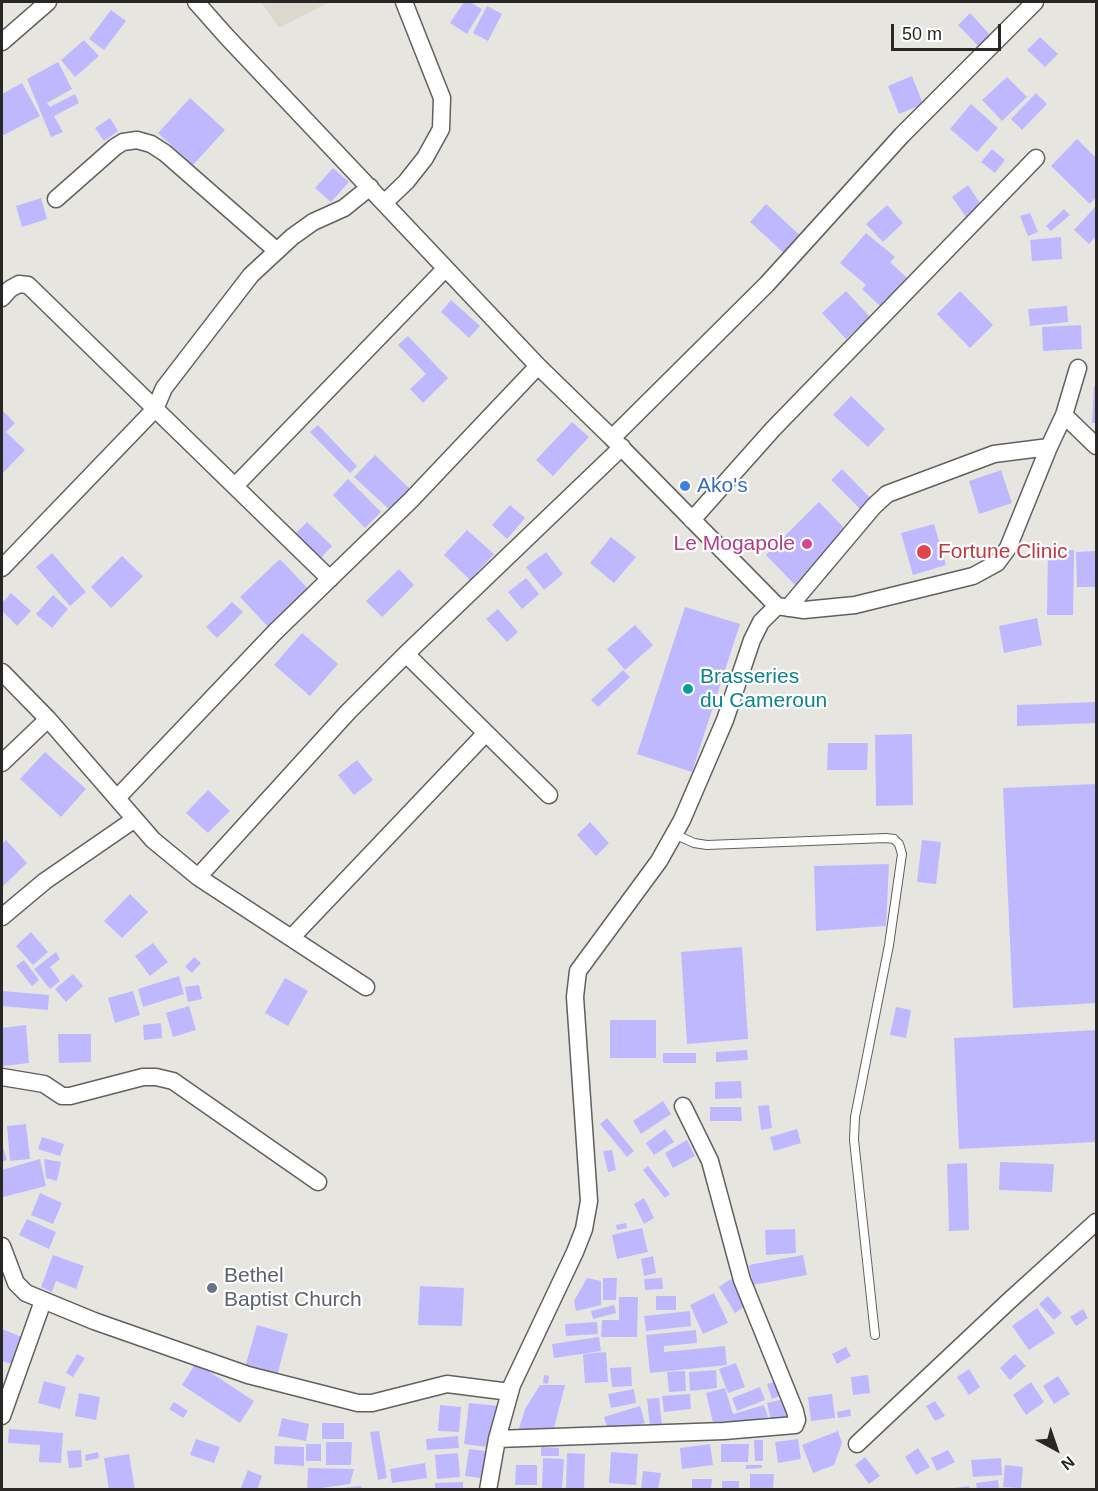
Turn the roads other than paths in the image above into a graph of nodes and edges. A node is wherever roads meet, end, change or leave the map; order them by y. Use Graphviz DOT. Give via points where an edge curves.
graph roads {
  1 [pos="48,2"];
  2 [pos="196,2"];
  3 [pos="404,2"];
  4 [pos="1035,2"];
  5 [pos="2,42"];
  6 [pos="1036,158"];
  7 [pos="370,187"];
  8 [pos="56,199"];
  9 [pos="384,203"];
  10 [pos="277,251"];
  11 [pos="446,269"];
  12 [pos="2,298"];
  13 [pos="538,366"];
  14 [pos="1078,368"];
  15 [pos="156,409"];
  16 [pos="1064,415"];
  17 [pos="617,442"];
  18 [pos="1096,446"];
  19 [pos="1049,447"];
  20 [pos="235,486"];
  21 [pos="692,520"];
  22 [pos="2,568"];
  23 [pos="330,579"];
  24 [pos="782,607"];
  25 [pos="406,654"];
  26 [pos="2,672"];
  27 [pos="48,720"];
  28 [pos="486,733"];
  29 [pos="2,763"];
  30 [pos="549,795"];
  31 [pos="117,798"];
  32 [pos="135,819"];
  33 [pos="674,834"];
  34 [pos="198,877"];
  35 [pos="2,917"];
  36 [pos="291,938"];
  37 [pos="366,987"];
  38 [pos="2,1077"];
  39 [pos="683,1106"];
  40 [pos="318,1182"];
  41 [pos="1096,1222"];
  42 [pos="2,1246"];
  43 [pos="43,1301"];
  44 [pos="875,1335"];
  45 [pos="510,1392"];
  46 [pos="2,1416"];
  47 [pos="497,1439"];
  48 [pos="857,1444"];
  49 [pos="488,1490"];
  1 -- 5 [label="street"];
  2 -- 7 [label="street"];
  3 -- 9 [label="street" via="442,98 441,129 425,158"];
  4 -- 17 [label="street" via="902,135"];
  6 -- 21 [label="street" via="773,429"];
  7 -- 9 [label="street"];
  7 -- 10 [label="street" via="344,208 312,222"];
  8 -- 10 [label="street" via="115,147 137,140 165,153"];
  9 -- 11 [label="street"];
  10 -- 15 [label="street" via="251,276 164,388"];
  11 -- 13 [label="street"];
  11 -- 20 [label="street"];
  12 -- 15 [label="street" via="19,284 28,285"];
  13 -- 17 [label="street"];
  13 -- 23 [label="street"];
  14 -- 16 [label="street"];
  15 -- 20 [label="street"];
  15 -- 22 [label="street"];
  16 -- 18 [label="street"];
  16 -- 19 [label="street"];
  17 -- 21 [label="street"];
  17 -- 25 [label="street"];
  19 -- 24 [label="street" via="994,454 887,494"];
  19 -- 24 [label="street" via="1008,548 998,563 987,570 855,606 804,610"];
  20 -- 23 [label="street"];
  21 -- 24 [label="street"];
  23 -- 31 [label="street"];
  24 -- 33 [label="street" via="761,622 752,640 709,762"];
  25 -- 28 [label="street"];
  25 -- 34 [label="street"];
  26 -- 27 [label="street"];
  27 -- 29 [label="street"];
  27 -- 31 [label="street"];
  28 -- 30 [label="street"];
  28 -- 36 [label="street"];
  31 -- 32 [label="street"];
  32 -- 34 [label="street" via="153,840"];
  32 -- 35 [label="street" via="45,880"];
  33 -- 44 [label="lane" via="707,844 885,838 899,844 902,854 889,945 855,1116 854,1140"];
  33 -- 45 [label="street" via="659,861 578,972 575,997 589,1201 576,1252"];
  34 -- 36 [label="street"];
  36 -- 37 [label="street"];
  38 -- 40 [label="street" via="44,1084 62,1096 143,1077 173,1081"];
  39 -- 47 [label="street" via="710,1161 742,1280 795,1411 795,1425"];
  41 -- 48 [label="street"];
  42 -- 43 [label="street" via="16,1283"];
  43 -- 45 [label="street" via="248,1375 358,1403 447,1384"];
  43 -- 46 [label="street"];
  45 -- 47 [label="street"];
  47 -- 49 [label="street"];
}
